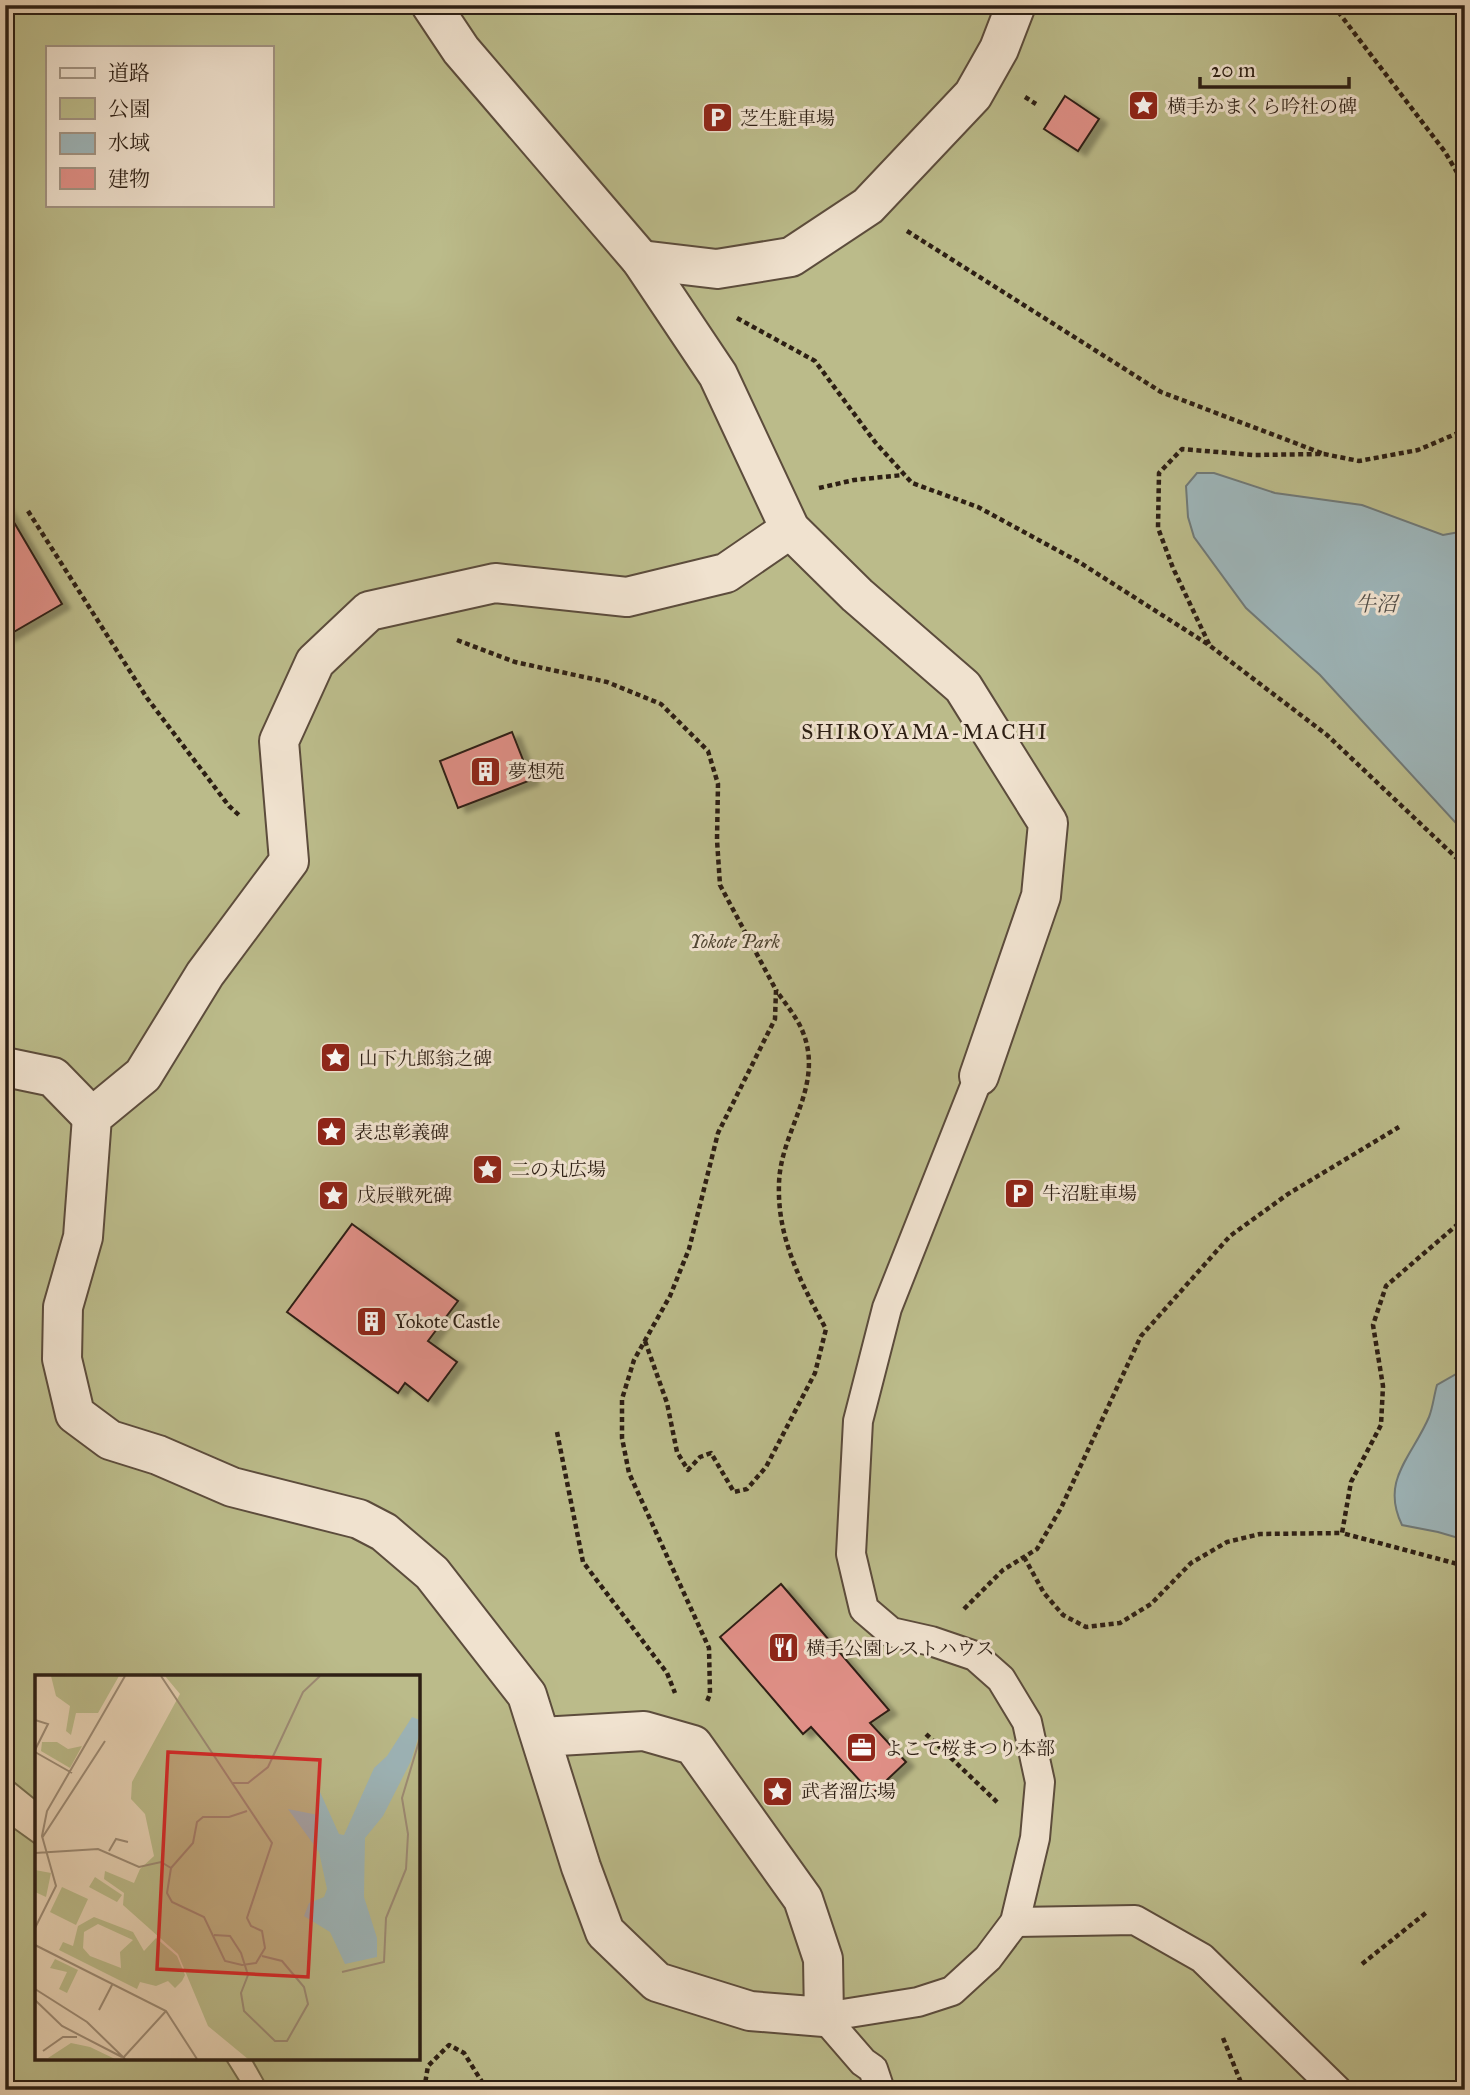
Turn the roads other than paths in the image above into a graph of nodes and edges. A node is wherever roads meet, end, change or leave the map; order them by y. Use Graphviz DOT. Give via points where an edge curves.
graph roads {
  1 [pos="430,5"];
  2 [pos="1016,5"];
  3 [pos="641,260"];
  4 [pos="783,514"];
  5 [pos="5,1067"];
  6 [pos="979,1076"];
  7 [pos="92,1116"];
  8 [pos="541,1737"];
  9 [pos="1015,1922"];
  10 [pos="824,2017"];
  11 [pos="880,2090"];
  12 [pos="1338,2090"];
  1 -- 3 [label="street" via="461,50"];
  2 -- 3 [label="street" via="999,49 973,95 868,206 791,257 717,270"];
  3 -- 4 [label="street" via="718,375"];
  4 -- 6 [label="street" via="857,595 963,687 1048,823 1041,896"];
  4 -- 7 [label="street" via="726,573 626,597 495,583 369,611 315,662 279,741 289,861 205,974 143,1075"];
  5 -- 7 [label="street" via="53,1077"];
  6 -- 9 [label="lane" via="887,1308 858,1421 851,1554 864,1609 891,1632 975,1656 1001,1679 1027,1722 1040,1782 1035,1838"];
  7 -- 8 [label="street" via="83,1237 63,1307 62,1359 75,1414 110,1440 232,1486 359,1519 384,1532 432,1573 527,1695"];
  8 -- 10 [label="street" via="605,1932 657,1982 750,2011"];
  8 -- 10 [label="street" via="644,1731 693,1745 803,1899 822,1959"];
  9 -- 10 [label="lane" via="988,1958 952,1991 918,2002"];
  9 -- 12 [label="lane" via="1135,1920 1202,1958"];
  10 -- 11 [label="lane" via="873,2069"];
}
